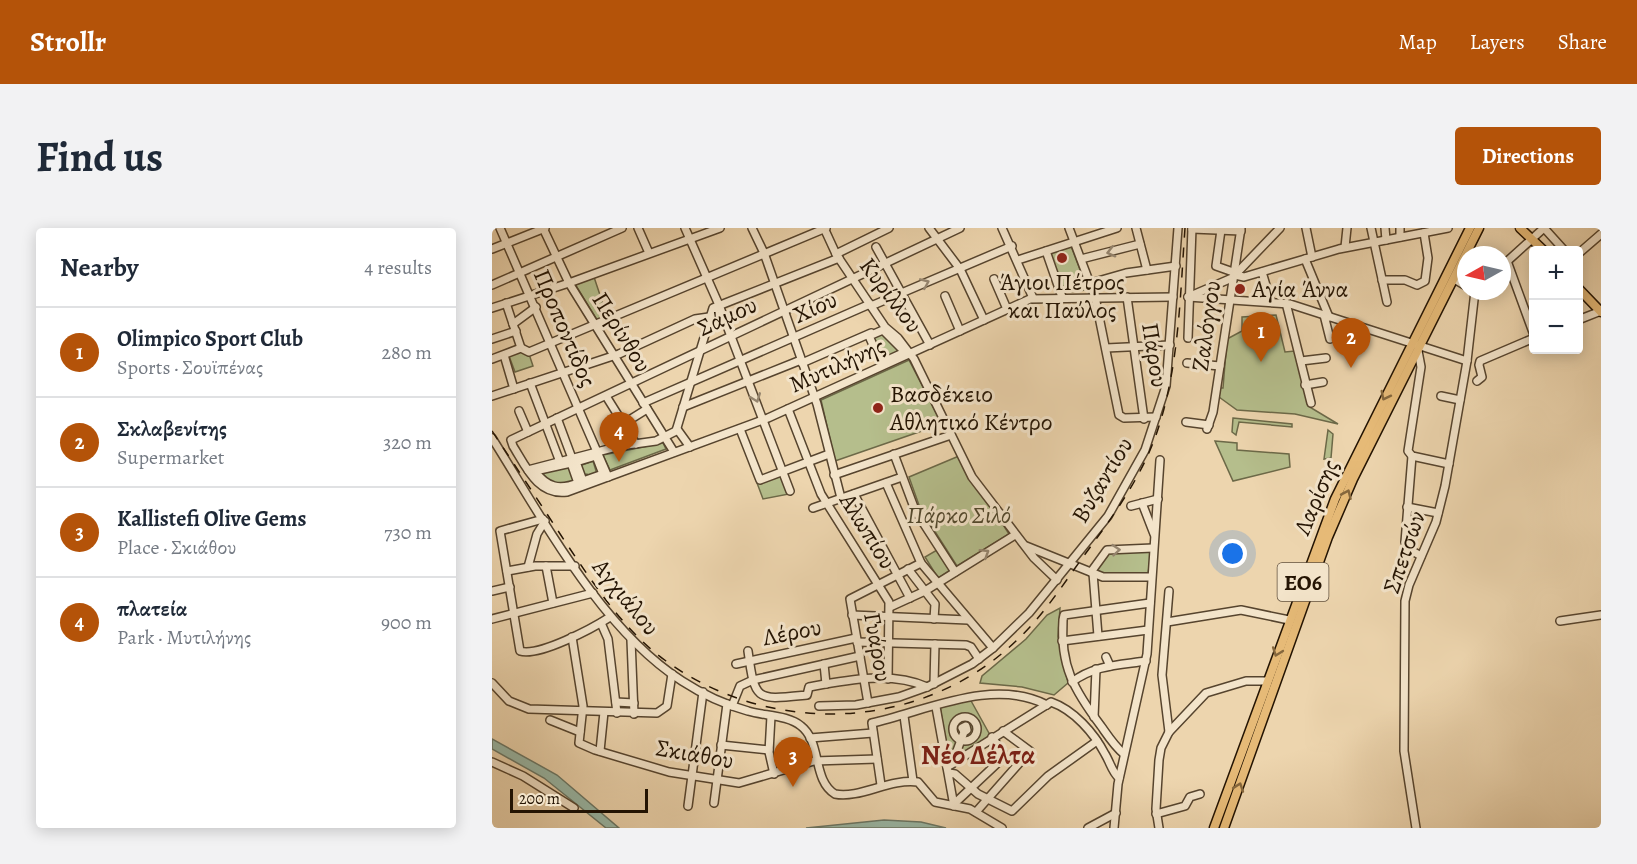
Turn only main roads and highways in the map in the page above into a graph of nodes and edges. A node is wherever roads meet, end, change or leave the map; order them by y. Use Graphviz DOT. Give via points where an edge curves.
graph roads {
  1 [pos="1470,228"];
  2 [pos="1479,228"];
  3 [pos="1521,228"];
  4 [pos="1539,246"];
  5 [pos="1583,293"];
  6 [pos="1600,311"];
  7 [pos="1417,347"];
  8 [pos="1214,828"];
  9 [pos="1224,828"];
  1 -- 7 [label="main road, Λαρίσης / ΕΟ6"];
  2 -- 7 [label="main road, Λαρίσης / ΕΟ6"];
  3 -- 4 [label="main road"];
  5 -- 6 [label="main road"];
  7 -- 8 [label="main road, Λαρίσης / ΕΟ6, one-way" via="1341,484"];
  9 -- 7 [label="main road, Λαρίσης / ΕΟ6, one-way" via="1328,537"];
}
